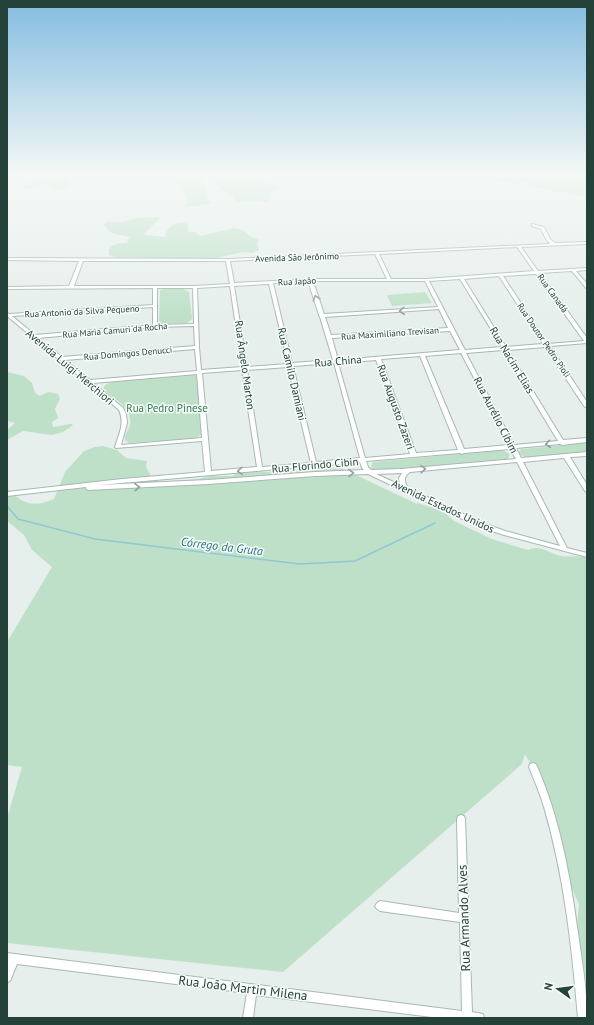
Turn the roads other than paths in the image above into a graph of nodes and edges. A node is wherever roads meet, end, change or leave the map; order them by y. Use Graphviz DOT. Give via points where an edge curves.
graph roads {
  1 [pos="533,225"];
  2 [pos="587,243"];
  3 [pos="553,244"];
  4 [pos="587,246"];
  5 [pos="520,248"];
  6 [pos="377,255"];
  7 [pos="7,259"];
  8 [pos="81,261"];
  9 [pos="228,261"];
  10 [pos="7,262"];
  11 [pos="587,269"];
  12 [pos="573,270"];
  13 [pos="538,272"];
  14 [pos="500,274"];
  15 [pos="462,278"];
  16 [pos="389,279"];
  17 [pos="310,280"];
  18 [pos="426,280"];
  19 [pos="271,283"];
  20 [pos="233,285"];
  21 [pos="155,287"];
  22 [pos="195,287"];
  23 [pos="587,287"];
  24 [pos="7,288"];
  25 [pos="71,288"];
  26 [pos="155,306"];
  27 [pos="441,308"];
  28 [pos="8,315"];
  29 [pos="321,316"];
  30 [pos="196,325"];
  31 [pos="155,326"];
  32 [pos="452,329"];
  33 [pos="329,337"];
  34 [pos="33,338"];
  35 [pos="587,341"];
  36 [pos="548,345"];
  37 [pos="197,347"];
  38 [pos="505,348"];
  39 [pos="464,351"];
  40 [pos="422,355"];
  41 [pos="378,358"];
  42 [pos="59,359"];
  43 [pos="335,361"];
  44 [pos="291,365"];
  45 [pos="245,368"];
  46 [pos="200,372"];
  47 [pos="89,382"];
  48 [pos="587,406"];
  49 [pos="205,439"];
  50 [pos="587,440"];
  51 [pos="562,443"];
  52 [pos="512,448"];
  53 [pos="462,452"];
  54 [pos="587,454"];
  55 [pos="414,456"];
  56 [pos="566,456"];
  57 [pos="362,460"];
  58 [pos="518,460"];
  59 [pos="314,465"];
  60 [pos="260,469"];
  61 [pos="408,470"];
  62 [pos="370,472"];
  63 [pos="208,474"];
  64 [pos="406,489"];
  65 [pos="42,490"];
  66 [pos="587,490"];
  67 [pos="7,494"];
  68 [pos="565,550"];
  69 [pos="587,555"];
  70 [pos="533,767"];
  71 [pos="461,819"];
  72 [pos="380,906"];
  73 [pos="464,918"];
  74 [pos="10,958"];
  75 [pos="7,978"];
  76 [pos="252,988"];
  77 [pos="467,1017"];
  78 [pos="248,1018"];
  79 [pos="479,1018"];
  80 [pos="583,1018"];
  1 -- 3 [label="street" via="543,228"];
  2 -- 3 [label="street, Avenida São Jerônimo"];
  3 -- 5 [label="street, Avenida São Jerônimo"];
  4 -- 5 [label="street, Avenida São Jerônimo"];
  5 -- 6 [label="street, Avenida São Jerônimo"];
  5 -- 13 [label="street, Rua Canadá"];
  6 -- 9 [label="street, Avenida São Jerônimo"];
  6 -- 16 [label="street"];
  7 -- 8 [label="street, Avenida São Jerônimo"];
  8 -- 9 [label="street, Avenida São Jerônimo"];
  8 -- 10 [label="street, Avenida São Jerônimo"];
  8 -- 25 [label="street"];
  9 -- 20 [label="street, Rua Ângelo Marton"];
  11 -- 12 [label="street, Rua Japão"];
  12 -- 13 [label="street, Rua Japão"];
  12 -- 23 [label="street"];
  13 -- 14 [label="street, Rua Japão"];
  13 -- 35 [label="street, Rua Canadá"];
  14 -- 15 [label="street, Rua Japão"];
  14 -- 36 [label="street, Rua Doutor Pedro Pioli"];
  15 -- 18 [label="street, Rua Japão"];
  15 -- 38 [label="street, Rua Nacim Elias"];
  16 -- 17 [label="street, Rua Japão"];
  16 -- 18 [label="street, Rua Japão"];
  17 -- 19 [label="street, Rua Japão"];
  29 -- 17 [label="street, one-way"];
  18 -- 27 [label="street, Rua Aurélio Cibim"];
  19 -- 20 [label="street, Rua Japão"];
  19 -- 44 [label="street, Rua Camilo Damiani"];
  20 -- 22 [label="street, Rua Japão"];
  20 -- 45 [label="street, Rua Ângelo Marton"];
  21 -- 22 [label="street, Rua Japão"];
  21 -- 25 [label="street, Rua Japão"];
  21 -- 26 [label="street"];
  22 -- 30 [label="street"];
  24 -- 25 [label="street, Rua Japão"];
  26 -- 28 [label="street, Rua Antonio da Silva Pequeno"];
  26 -- 31 [label="street"];
  27 -- 29 [label="street, one-way"];
  27 -- 32 [label="street, Rua Aurélio Cibim"];
  28 -- 34 [label="street, Avenida Luigi Merchiori"];
  29 -- 33 [label="street"];
  30 -- 31 [label="street, Rua Maria Camuri da Rocha"];
  30 -- 37 [label="street"];
  31 -- 34 [label="street, Rua Maria Camuri da Rocha"];
  32 -- 33 [label="street, Rua Maximiliano Trevisan"];
  32 -- 39 [label="street, Rua Aurélio Cibim"];
  33 -- 43 [label="street"];
  34 -- 42 [label="street, Avenida Luigi Merchiori"];
  35 -- 36 [label="street, Rua China"];
  36 -- 38 [label="street, Rua China"];
  36 -- 48 [label="street, Rua Doutor Pedro Pioli"];
  37 -- 42 [label="street, Rua Domingos Denucci"];
  37 -- 46 [label="street"];
  38 -- 39 [label="street, Rua China"];
  38 -- 51 [label="street, Rua Nacim Elias"];
  39 -- 40 [label="street, Rua China"];
  39 -- 52 [label="street, Rua Aurélio Cibim"];
  40 -- 41 [label="street, Rua China"];
  40 -- 53 [label="street"];
  41 -- 43 [label="street, Rua China"];
  41 -- 55 [label="street, Rua Augusto Zazeri"];
  42 -- 47 [label="street, Avenida Luigi Merchiori"];
  43 -- 44 [label="street, Rua China"];
  43 -- 57 [label="street"];
  44 -- 45 [label="street, Rua China"];
  44 -- 59 [label="street, Rua Camilo Damiani"];
  45 -- 46 [label="street, Rua China"];
  45 -- 60 [label="street, Rua Ângelo Marton"];
  46 -- 47 [label="street, Rua China"];
  46 -- 49 [label="street"];
  47 -- 49 [label="street, Avenida Luigi Merchiori" via="125,415 118,447"];
  49 -- 63 [label="street"];
  50 -- 51 [label="street, Rua Florindo Cibin"];
  51 -- 52 [label="street, Rua Florindo Cibin, one-way"];
  52 -- 53 [label="street, Rua Florindo Cibin"];
  52 -- 58 [label="street, Rua Aurélio Cibim"];
  53 -- 55 [label="street, Rua Florindo Cibin"];
  54 -- 56 [label="street, Rua Florindo Cibin"];
  55 -- 57 [label="street, Rua Florindo Cibin"];
  56 -- 58 [label="street, Rua Florindo Cibin"];
  56 -- 66 [label="street"];
  57 -- 59 [label="street, Rua Florindo Cibin"];
  57 -- 62 [label="street"];
  61 -- 58 [label="street, Rua Florindo Cibin, one-way"];
  58 -- 68 [label="street, Rua Aurélio Cibim"];
  59 -- 60 [label="street, Rua Florindo Cibin"];
  60 -- 63 [label="street, Rua Florindo Cibin, one-way"];
  61 -- 62 [label="street, Rua Florindo Cibin"];
  61 -- 64 [label="street" via="401,479"];
  62 -- 64 [label="street, Avenida Estados Unidos"];
  65 -- 62 [label="street, Rua Florindo Cibin, one-way" via="120,488"];
  63 -- 65 [label="street, Rua Florindo Cibin"];
  64 -- 68 [label="street, Avenida Estados Unidos" via="491,529"];
  65 -- 67 [label="street, Rua Florindo Cibin"];
  68 -- 69 [label="street, Avenida Estados Unidos"];
  70 -- 80 [label="street" via="550,812 566,882"];
  71 -- 73 [label="street, Rua Armando Alves"];
  72 -- 73 [label="street"];
  73 -- 77 [label="street, Rua Armando Alves"];
  74 -- 75 [label="street"];
  74 -- 76 [label="street, Rua João Martin Milena"];
  76 -- 77 [label="street, Rua João Martin Milena"];
  76 -- 78 [label="street"];
  77 -- 79 [label="street, Rua João Martin Milena"];
}
